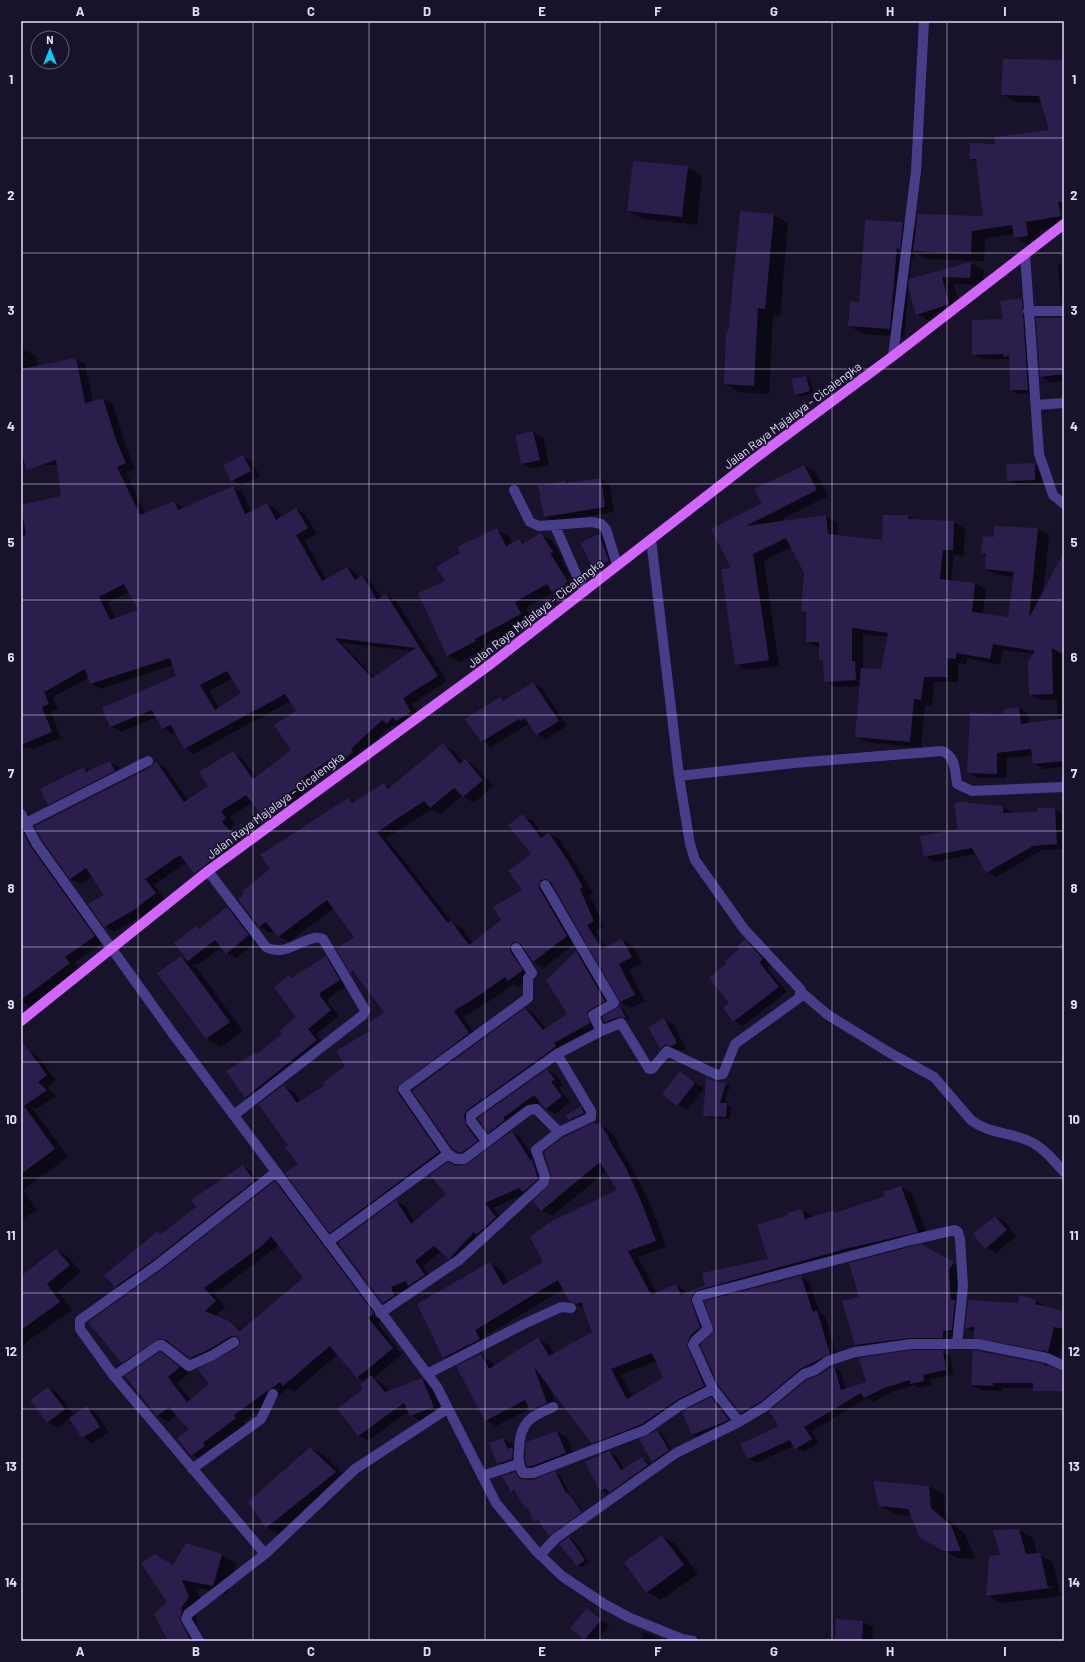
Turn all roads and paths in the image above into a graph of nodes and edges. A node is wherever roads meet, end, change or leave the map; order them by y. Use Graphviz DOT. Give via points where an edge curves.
graph roads {
  1 [pos="924,21"];
  2 [pos="1064,224"];
  3 [pos="1025,254"];
  4 [pos="1028,311"];
  5 [pos="1064,311"];
  6 [pos="893,356"];
  7 [pos="1064,403"];
  8 [pos="1036,405"];
  9 [pos="514,490"];
  10 [pos="1064,504"];
  11 [pos="555,526"];
  12 [pos="651,539"];
  13 [pos="617,565"];
  14 [pos="584,592"];
  15 [pos="148,761"];
  16 [pos="679,776"];
  17 [pos="1064,787"];
  18 [pos="23,818"];
  19 [pos="208,871"];
  20 [pos="545,885"];
  21 [pos="112,948"];
  22 [pos="516,948"];
  23 [pos="801,992"];
  24 [pos="21,1021"];
  25 [pos="601,1031"];
  26 [pos="557,1054"];
  27 [pos="234,1115"];
  28 [pos="559,1132"];
  29 [pos="487,1142"];
  30 [pos="448,1154"];
  31 [pos="276,1172"];
  32 [pos="1064,1172"];
  33 [pos="328,1242"];
  34 [pos="571,1308"];
  35 [pos="380,1313"];
  36 [pos="234,1342"];
  37 [pos="957,1344"];
  38 [pos="1064,1366"];
  39 [pos="427,1374"];
  40 [pos="114,1376"];
  41 [pos="713,1389"];
  42 [pos="273,1394"];
  43 [pos="553,1408"];
  44 [pos="447,1409"];
  45 [pos="739,1422"];
  46 [pos="518,1464"];
  47 [pos="192,1469"];
  48 [pos="482,1476"];
  49 [pos="265,1554"];
  50 [pos="540,1555"];
  51 [pos="682,1640"];
  52 [pos="199,1641"];
  53 [pos="693,1641"];
  1 -- 6 [label="street" via="916,171"];
  2 -- 3 [label="main road, Jalan Raya Majalaya - Cicalengka"];
  3 -- 4 [label="street"];
  3 -- 6 [label="main road, Jalan Raya Majalaya - Cicalengka"];
  4 -- 5 [label="street"];
  4 -- 8 [label="street"];
  6 -- 12 [label="main road, Jalan Raya Majalaya - Cicalengka"];
  7 -- 8 [label="street"];
  8 -- 10 [label="street" via="1039,454 1046,480 1052,495"];
  9 -- 11 [label="street" via="530,522 539,526"];
  11 -- 13 [label="street" via="592,522 601,524 606,529"];
  11 -- 14 [label="street"];
  12 -- 13 [label="main road, Jalan Raya Majalaya - Cicalengka"];
  12 -- 16 [label="street"];
  13 -- 14 [label="main road, Jalan Raya Majalaya - Cicalengka"];
  14 -- 19 [label="main road, Jalan Raya Majalaya - Cicalengka" via="488,666"];
  15 -- 18 [label="street"];
  16 -- 17 [label="street" via="794,763 942,751 948,753 952,759 957,784 972,791"];
  16 -- 23 [label="street" via="695,860 744,929"];
  18 -- 21 [label="street" via="36,843"];
  19 -- 21 [label="main road, Jalan Raya Majalaya - Cicalengka"];
  19 -- 27 [label="street" via="266,947 279,952 316,938 323,939 364,1010 363,1015"];
  20 -- 25 [label="street" via="614,1003 593,1014"];
  21 -- 24 [label="main road, Jalan Raya Majalaya - Cicalengka"];
  21 -- 27 [label="street" via="172,1034"];
  22 -- 30 [label="street" via="532,973 528,978 528,998 403,1089"];
  23 -- 25 [label="street" via="799,998 735,1044 723,1074 720,1075 667,1052 652,1069 649,1069 623,1025 619,1023"];
  23 -- 32 [label="street" via="828,1015 934,1077 978,1125 987,1130 1034,1143"];
  25 -- 26 [label="street"];
  26 -- 28 [label="street" via="592,1113 591,1116"];
  26 -- 29 [label="street" via="471,1115 471,1121"];
  27 -- 31 [label="street"];
  28 -- 29 [label="street" via="532,1108"];
  28 -- 35 [label="street" via="536,1150 545,1177 544,1182 459,1260"];
  29 -- 30 [label="street" via="462,1160"];
  30 -- 33 [label="street"];
  31 -- 33 [label="street"];
  31 -- 40 [label="street" via="156,1266 80,1320 80,1329"];
  33 -- 35 [label="street"];
  34 -- 39 [label="street" via="564,1306 551,1311"];
  35 -- 39 [label="street"];
  36 -- 40 [label="street" via="189,1366 159,1345"];
  37 -- 38 [label="street" via="978,1344 1047,1358"];
  37 -- 41 [label="street" via="963,1286 960,1239 958,1232 952,1230 699,1296 698,1300 708,1329 694,1341 693,1345"];
  37 -- 45 [label="street" via="911,1344 855,1352 828,1361 804,1374 764,1407"];
  39 -- 44 [label="street" via="437,1387"];
  40 -- 47 [label="street"];
  41 -- 45 [label="street"];
  41 -- 46 [label="street" via="681,1405 645,1430 572,1459 530,1474 523,1472"];
  42 -- 47 [label="street" via="261,1419"];
  43 -- 46 [label="street" via="532,1417 523,1427 519,1438"];
  44 -- 48 [label="street"];
  44 -- 49 [label="street" via="354,1469"];
  45 -- 50 [label="street" via="676,1453 556,1538"];
  46 -- 48 [label="street"];
  47 -- 49 [label="street"];
  48 -- 50 [label="street" via="496,1503"];
  49 -- 52 [label="street" via="188,1614 186,1619"];
  50 -- 51 [label="street" via="562,1576 604,1604"];
  51 -- 53 [label="street"];
}
